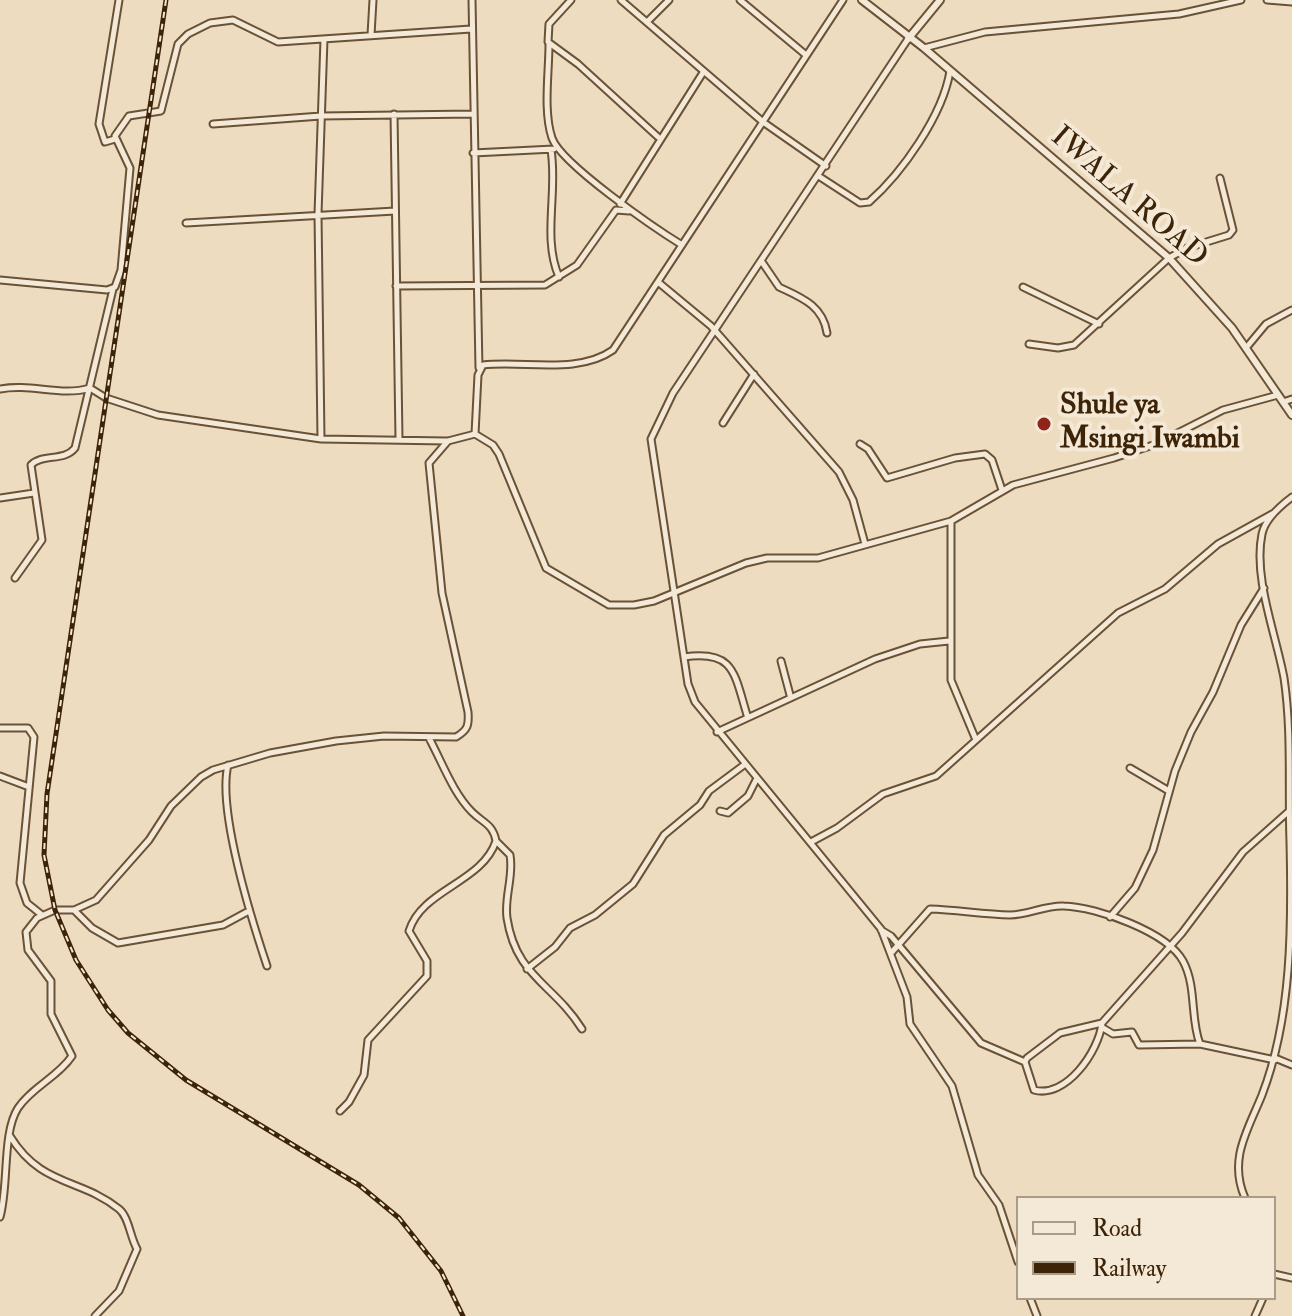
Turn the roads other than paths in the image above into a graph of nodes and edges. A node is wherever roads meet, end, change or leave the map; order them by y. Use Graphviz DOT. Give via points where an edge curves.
graph roads {
  1 [pos="119,0"];
  2 [pos="373,0"];
  3 [pos="472,0"];
  4 [pos="571,0"];
  5 [pos="621,0"];
  6 [pos="669,0"];
  7 [pos="740,0"];
  8 [pos="843,0"];
  9 [pos="862,0"];
  10 [pos="940,0"];
  11 [pos="1241,0"];
  12 [pos="1267,0"];
  13 [pos="1274,0"];
  14 [pos="1292,2"];
  15 [pos="648,21"];
  16 [pos="471,29"];
  17 [pos="371,35"];
  18 [pos="324,39"];
  19 [pos="908,39"];
  20 [pos="549,44"];
  21 [pos="924,48"];
  22 [pos="806,55"];
  23 [pos="704,71"];
  24 [pos="950,71"];
  25 [pos="394,114"];
  26 [pos="473,114"];
  27 [pos="321,116"];
  28 [pos="763,122"];
  29 [pos="213,124"];
  30 [pos="658,137"];
  31 [pos="115,139"];
  32 [pos="559,148"];
  33 [pos="551,150"];
  34 [pos="473,153"];
  35 [pos="826,166"];
  36 [pos="820,177"];
  37 [pos="1220,178"];
  38 [pos="620,204"];
  39 [pos="395,211"];
  40 [pos="629,211"];
  41 [pos="318,214"];
  42 [pos="186,223"];
  43 [pos="682,245"];
  44 [pos="1169,258"];
  45 [pos="762,262"];
  46 [pos="559,277"];
  47 [pos="0,280"];
  48 [pos="658,282"];
  49 [pos="396,286"];
  50 [pos="476,287"];
  51 [pos="1023,287"];
  52 [pos="113,288"];
  53 [pos="1292,310"];
  54 [pos="1099,324"];
  55 [pos="716,331"];
  56 [pos="827,333"];
  57 [pos="1029,344"];
  58 [pos="1246,348"];
  59 [pos="479,368"];
  60 [pos="754,374"];
  61 [pos="90,388"];
  62 [pos="0,389"];
  63 [pos="1280,398"];
  64 [pos="1292,399"];
  65 [pos="1292,415"];
  66 [pos="723,423"];
  67 [pos="475,434"];
  68 [pos="321,439"];
  69 [pos="399,439"];
  70 [pos="448,441"];
  71 [pos="860,444"];
  72 [pos="1002,490"];
  73 [pos="34,493"];
  74 [pos="1292,497"];
  75 [pos="0,498"];
  76 [pos="1275,513"];
  77 [pos="951,521"];
  78 [pos="865,544"];
  79 [pos="15,578"];
  80 [pos="1265,588"];
  81 [pos="675,590"];
  82 [pos="949,641"];
  83 [pos="684,657"];
  84 [pos="781,661"];
  85 [pos="790,695"];
  86 [pos="747,715"];
  87 [pos="0,728"];
  88 [pos="717,732"];
  89 [pos="429,737"];
  90 [pos="976,740"];
  91 [pos="228,765"];
  92 [pos="744,765"];
  93 [pos="1130,768"];
  94 [pos="0,776"];
  95 [pos="756,780"];
  96 [pos="29,787"];
  97 [pos="1169,791"];
  98 [pos="720,811"];
  99 [pos="1290,812"];
  100 [pos="496,841"];
  101 [pos="811,842"];
  102 [pos="74,910"];
  103 [pos="247,912"];
  104 [pos="43,915"];
  105 [pos="1110,917"];
  106 [pos="881,929"];
  107 [pos="1170,945"];
  108 [pos="899,947"];
  109 [pos="892,952"];
  110 [pos="267,966"];
  111 [pos="527,969"];
  112 [pos="1288,1010"];
  113 [pos="1102,1025"];
  114 [pos="582,1029"];
  115 [pos="1200,1044"];
  116 [pos="1275,1059"];
  117 [pos="1025,1062"];
  118 [pos="1292,1065"];
  119 [pos="340,1111"];
  120 [pos="9,1135"];
  121 [pos="1244,1196"];
  122 [pos="0,1217"];
  123 [pos="1016,1256"];
  124 [pos="95,1316"];
  1 -- 31 [label="street" via="99,124 105,142"];
  2 -- 17 [label="street"];
  3 -- 16 [label="street"];
  4 -- 20 [label="street" via="549,24"];
  5 -- 15 [label="street"];
  6 -- 15 [label="street"];
  7 -- 22 [label="street"];
  8 -- 22 [label="street"];
  9 -- 19 [label="street, IWALA ROAD"];
  10 -- 19 [label="street"];
  11 -- 21 [label="street" via="1179,14 985,32"];
  12 -- 13 [label="street"];
  13 -- 14 [label="street"];
  15 -- 23 [label="street"];
  16 -- 17 [label="street"];
  16 -- 26 [label="street"];
  17 -- 18 [label="street"];
  18 -- 27 [label="street"];
  18 -- 31 [label="street" via="278,42 233,20 202,26 175,50 161,111 129,116"];
  19 -- 21 [label="street, IWALA ROAD"];
  19 -- 35 [label="street"];
  20 -- 30 [label="street"];
  20 -- 32 [label="street" via="549,116 551,136"];
  21 -- 24 [label="street, IWALA ROAD"];
  22 -- 28 [label="street"];
  23 -- 28 [label="street"];
  23 -- 30 [label="street"];
  24 -- 36 [label="street" via="944,97 903,165 869,202 860,203"];
  24 -- 44 [label="street, IWALA ROAD"];
  25 -- 26 [label="street"];
  25 -- 27 [label="street"];
  25 -- 39 [label="street"];
  26 -- 34 [label="street"];
  27 -- 29 [label="street"];
  27 -- 41 [label="street"];
  28 -- 35 [label="street"];
  28 -- 43 [label="street"];
  30 -- 38 [label="street"];
  31 -- 52 [label="street" via="130,168 121,270"];
  32 -- 33 [label="street"];
  32 -- 38 [label="street"];
  33 -- 34 [label="street"];
  33 -- 46 [label="street" via="551,251"];
  34 -- 50 [label="street"];
  35 -- 36 [label="street"];
  36 -- 45 [label="street"];
  37 -- 44 [label="street" via="1232,233"];
  38 -- 40 [label="street"];
  39 -- 41 [label="street"];
  39 -- 49 [label="street"];
  40 -- 43 [label="street"];
  40 -- 46 [label="street" via="613,213 577,265"];
  41 -- 42 [label="street"];
  41 -- 68 [label="street"];
  43 -- 48 [label="street"];
  44 -- 54 [label="street"];
  44 -- 58 [label="street, IWALA ROAD"];
  45 -- 55 [label="street"];
  45 -- 56 [label="street" via="779,287 798,293 811,305"];
  46 -- 50 [label="street" via="541,286"];
  47 -- 52 [label="street"];
  48 -- 55 [label="street"];
  48 -- 59 [label="street" via="605,356"];
  49 -- 50 [label="street"];
  49 -- 69 [label="street"];
  50 -- 59 [label="street"];
  51 -- 54 [label="street"];
  52 -- 61 [label="street"];
  53 -- 58 [label="street" via="1266,324"];
  54 -- 57 [label="street" via="1067,348"];
  55 -- 60 [label="street"];
  55 -- 81 [label="street" via="651,434"];
  58 -- 63 [label="street, IWALA ROAD"];
  59 -- 67 [label="street"];
  60 -- 66 [label="street"];
  60 -- 78 [label="street" via="839,472"];
  61 -- 62 [label="street"];
  61 -- 68 [label="street" via="158,415"];
  61 -- 73 [label="street" via="73,451 31,465"];
  63 -- 64 [label="street"];
  63 -- 65 [label="street, IWALA ROAD"];
  63 -- 72 [label="street" via="1223,410 1135,451"];
  67 -- 70 [label="street"];
  67 -- 81 [label="street" via="499,454 542,562 553,575 612,606 650,602"];
  68 -- 69 [label="street"];
  69 -- 70 [label="street"];
  70 -- 89 [label="street" via="432,457 428,477 450,637 469,726 456,737"];
  71 -- 72 [label="street" via="887,478 985,454"];
  72 -- 77 [label="street"];
  73 -- 75 [label="street"];
  73 -- 79 [label="street" via="42,540"];
  74 -- 76 [label="street"];
  76 -- 80 [label="street" via="1261,536"];
  76 -- 90 [label="street" via="1218,544 1165,589 1118,613"];
  77 -- 78 [label="street"];
  77 -- 82 [label="street"];
  78 -- 81 [label="street" via="818,558 746,563"];
  80 -- 97 [label="street" via="1241,625"];
  80 -- 99 [label="street" via="1284,683"];
  81 -- 83 [label="street"];
  82 -- 85 [label="street" via="902,649"];
  82 -- 90 [label="street" via="952,688"];
  83 -- 86 [label="street" via="722,658"];
  83 -- 88 [label="street" via="692,693"];
  84 -- 85 [label="street"];
  85 -- 86 [label="street"];
  86 -- 88 [label="street"];
  87 -- 96 [label="street" via="32,732"];
  88 -- 92 [label="street"];
  89 -- 91 [label="street" via="336,741"];
  89 -- 100 [label="street" via="469,809 488,822"];
  90 -- 101 [label="street" via="936,776 883,794"];
  91 -- 102 [label="street" via="201,777 171,806 107,889"];
  91 -- 103 [label="street"];
  92 -- 95 [label="street"];
  92 -- 111 [label="street" via="664,835 633,884 570,928"];
  93 -- 97 [label="street"];
  94 -- 96 [label="street"];
  95 -- 98 [label="street" via="743,801 728,813"];
  95 -- 101 [label="street"];
  96 -- 104 [label="street" via="20,883 28,904"];
  97 -- 105 [label="street" via="1153,850 1135,888"];
  99 -- 107 [label="street" via="1243,852"];
  99 -- 112 [label="street"];
  100 -- 111 [label="street" via="510,855 507,920"];
  100 -- 119 [label="street" via="479,865 414,918 410,935 427,961 427,976 368,1040 364,1075"];
  101 -- 106 [label="street"];
  102 -- 103 [label="street" via="118,943 223,925"];
  102 -- 104 [label="street"];
  103 -- 110 [label="street"];
  104 -- 120 [label="street" via="26,932 27,946 51,981 50,1011 72,1056 21,1104"];
  105 -- 107 [label="street"];
  105 -- 108 [label="street" via="1063,905 1021,914 930,909"];
  106 -- 108 [label="street"];
  106 -- 109 [label="street"];
  107 -- 113 [label="street"];
  107 -- 115 [label="street" via="1190,975"];
  108 -- 109 [label="street"];
  108 -- 117 [label="street" via="981,1043"];
  109 -- 123 [label="street" via="910,1024 952,1086 978,1175 999,1205"];
  111 -- 114 [label="street" via="567,1004"];
  112 -- 116 [label="street"];
  113 -- 115 [label="street" via="1113,1034 1132,1032 1139,1045"];
  113 -- 117 [label="street" via="1060,1033"];
  113 -- 117 [label="street" via="1083,1068 1046,1090 1034,1090"];
  115 -- 116 [label="street"];
  116 -- 118 [label="street"];
  116 -- 121 [label="street" via="1239,1142 1238,1175"];
  120 -- 122 [label="street"];
  120 -- 124 [label="street" via="30,1161 110,1203 125,1217 137,1249 119,1291"];
}
